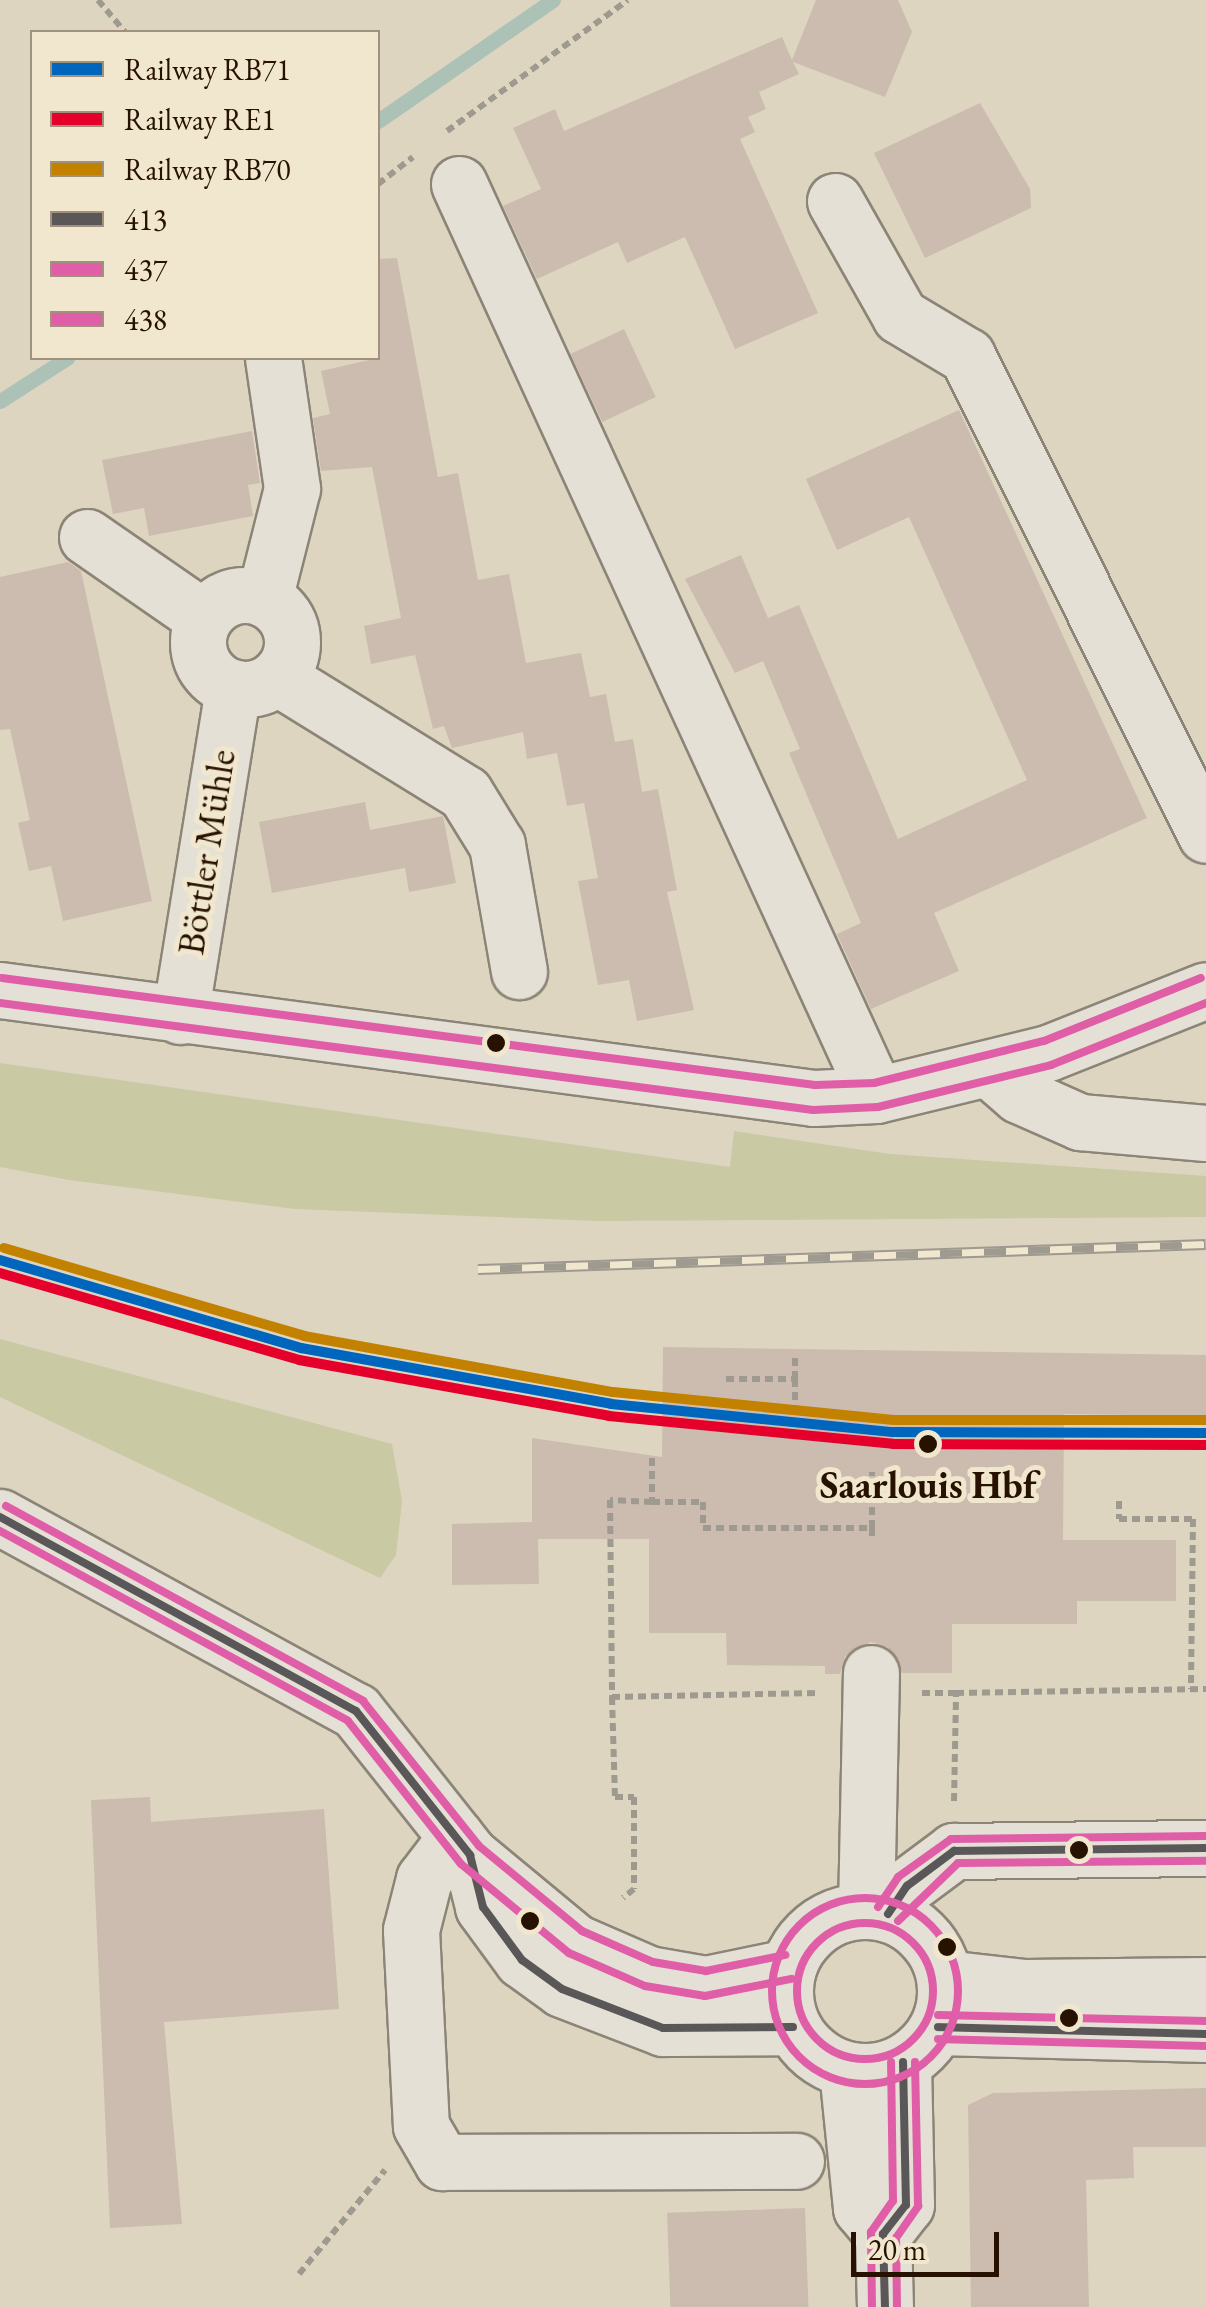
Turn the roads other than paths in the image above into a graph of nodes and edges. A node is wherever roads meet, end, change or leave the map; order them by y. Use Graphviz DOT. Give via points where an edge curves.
graph roads {
  1 [pos="438,158"];
  2 [pos="835,201"];
  3 [pos="273,360"];
  4 [pos="87,537"];
  5 [pos="264,599"];
  6 [pos="204,618"];
  7 [pos="255,682"];
  8 [pos="1206,835"];
  9 [pos="519,971"];
  10 [pos="0,990"];
  11 [pos="1206,990"];
  12 [pos="180,1016"];
  13 [pos="988,1069"];
  14 [pos="876,1095"];
  15 [pos="1206,1133"];
  16 [pos="0,1517"];
  17 [pos="871,1683"];
  18 [pos="463,1846"];
  19 [pos="1206,1848"];
  20 [pos="877,1912"];
  21 [pos="788,1967"];
  22 [pos="1206,1986"];
  23 [pos="928,2022"];
  24 [pos="793,2027"];
  25 [pos="1206,2034"];
  26 [pos="847,2070"];
  27 [pos="796,2161"];
  28 [pos="883,2234"];
  29 [pos="885,2307"];
  1 -- 14 [label="street"];
  2 -- 8 [label="street" via="900,316 967,356"];
  3 -- 5 [label="street" via="292,488"];
  4 -- 6 [label="street"];
  5 -- 6 [label="street" via="231,597"];
  5 -- 7 [label="street, Böttler Mühle" via="292,634"];
  6 -- 7 [label="street" via="202,660"];
  7 -- 9 [label="street" via="465,793 497,845"];
  7 -- 12 [label="street, Böttler Mühle"];
  10 -- 12 [label="street"];
  11 -- 13 [label="street"];
  12 -- 14 [label="street" via="702,1086"];
  13 -- 14 [label="street"];
  13 -- 15 [label="street" via="1019,1095 1080,1122"];
  16 -- 18 [label="street" via="356,1711"];
  17 -- 20 [label="street"];
  18 -- 21 [label="street" via="575,1942 649,1974 706,1984"];
  18 -- 24 [label="street" via="483,1907 522,1960 562,1989 663,2028"];
  18 -- 27 [label="street" via="424,1879 411,1930 421,2126 430,2149 452,2164"];
  19 -- 20 [label="street" via="954,1851"];
  20 -- 21 [label="street" via="818,1926"];
  20 -- 23 [label="street" via="926,1938"];
  21 -- 24 [label="street"];
  22 -- 23 [label="street" via="1024,1987"];
  23 -- 25 [label="street"];
  23 -- 26 [label="street"];
  23 -- 28 [label="street" via="906,2205"];
  24 -- 26 [label="street" via="816,2055"];
  26 -- 28 [label="street" via="861,2208"];
  28 -- 29 [label="street"];
}
